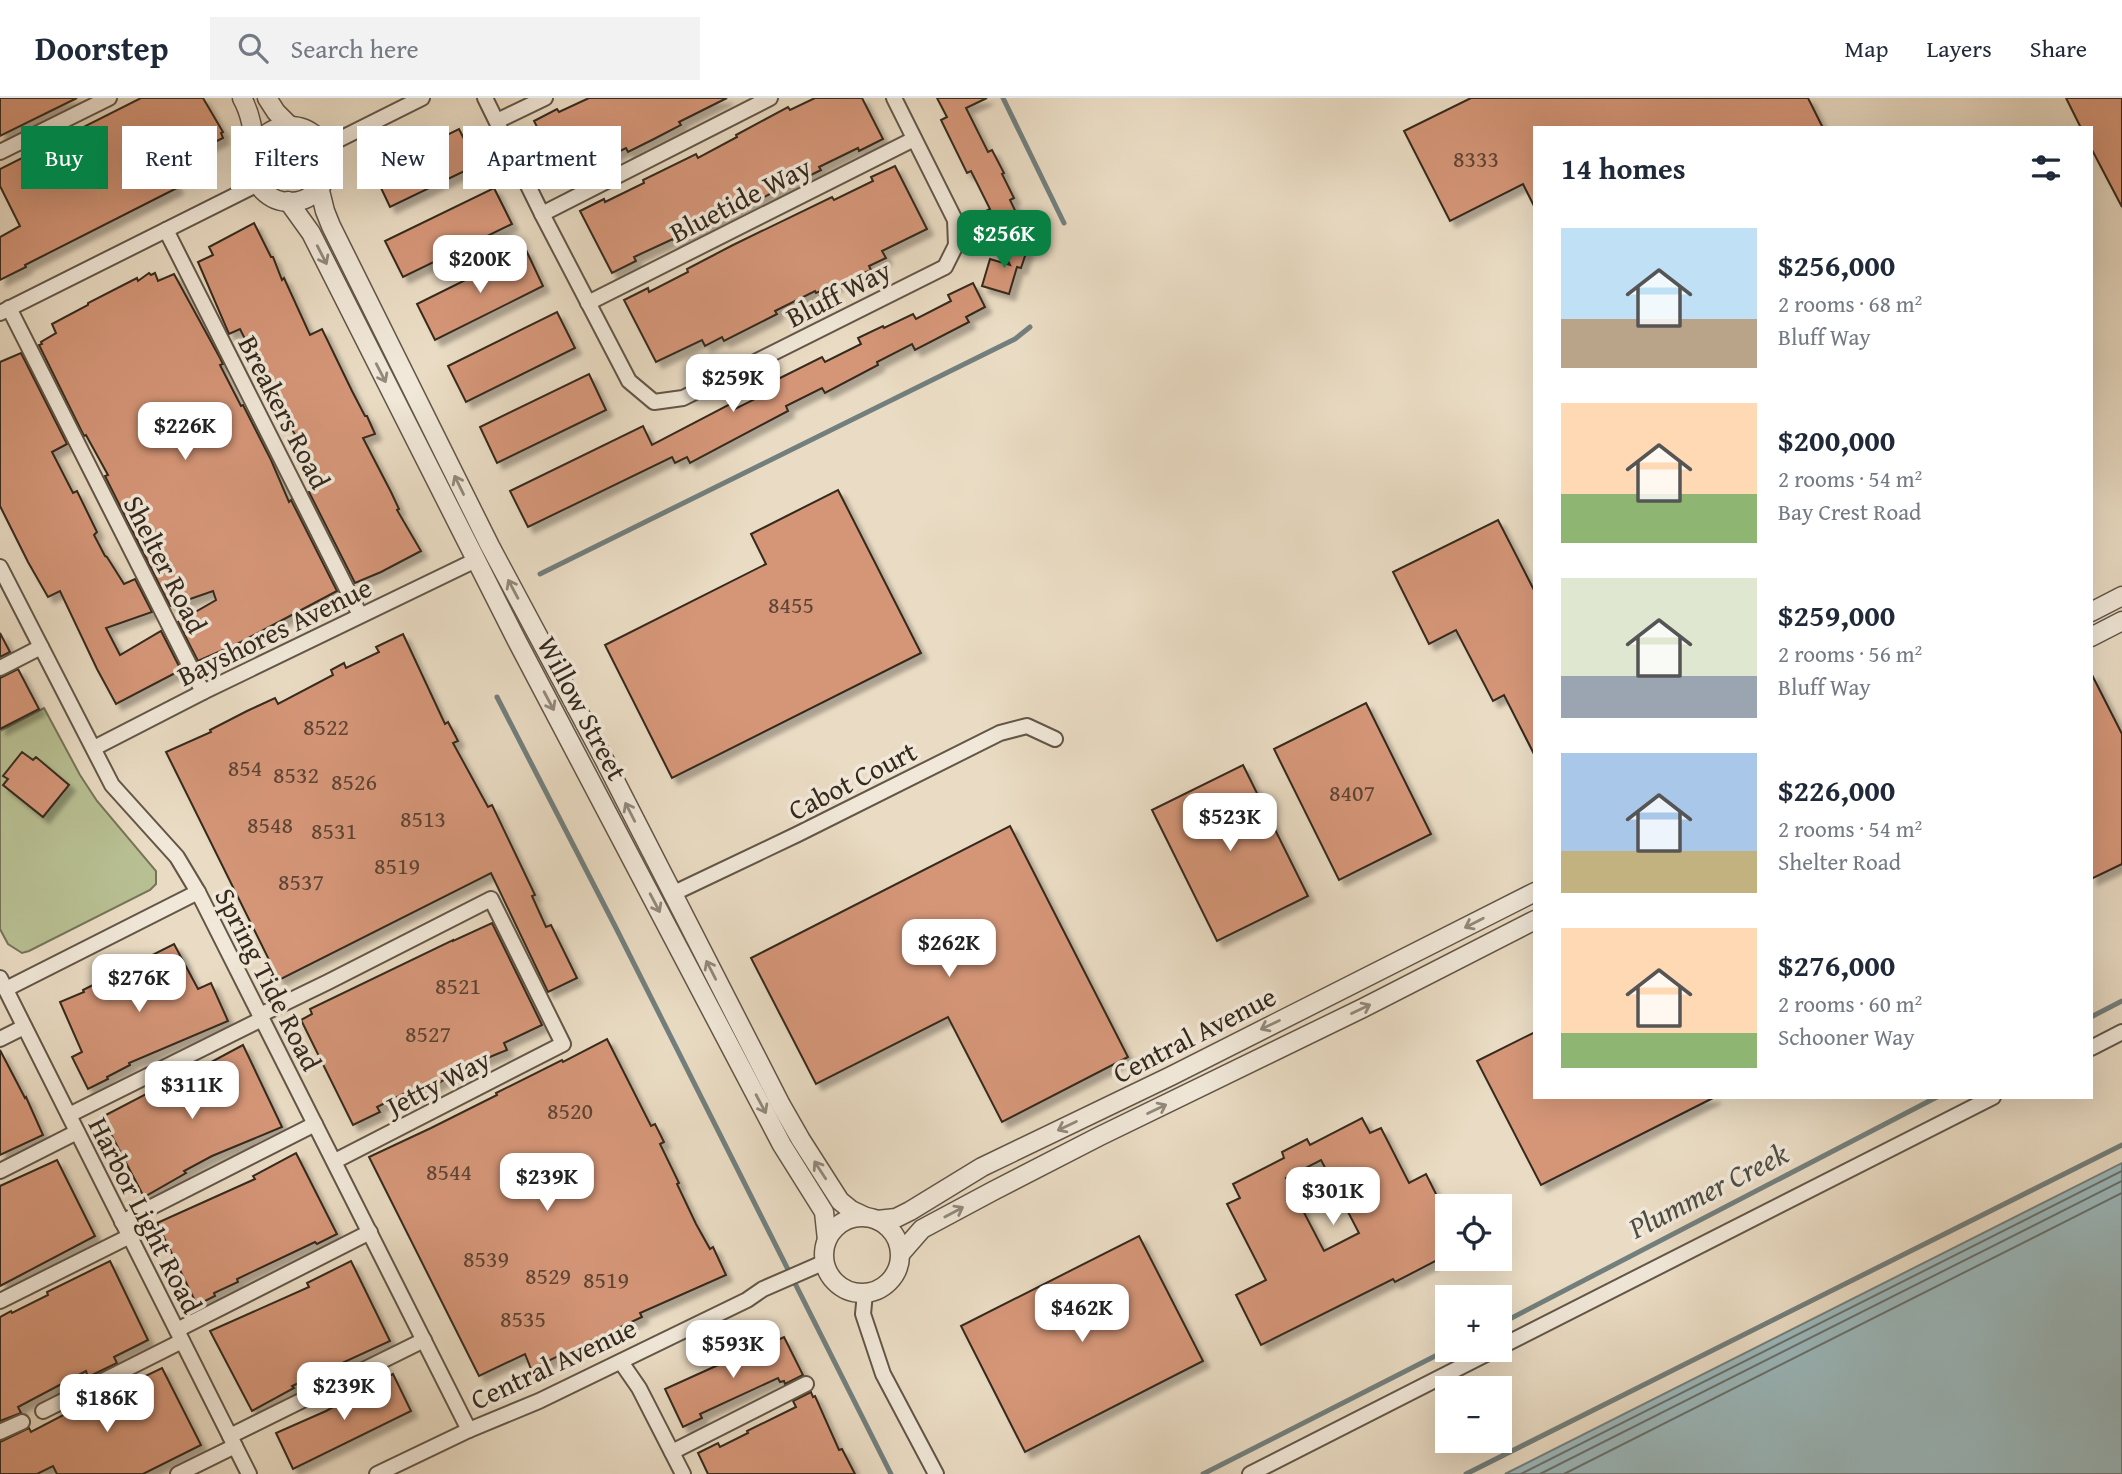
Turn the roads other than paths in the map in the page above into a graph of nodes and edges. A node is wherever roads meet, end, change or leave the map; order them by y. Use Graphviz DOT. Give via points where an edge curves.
graph roads {
  1 [pos="109,98"];
  2 [pos="242,98"];
  3 [pos="267,98"];
  4 [pos="422,98"];
  5 [pos="485,98"];
  6 [pos="545,98"];
  7 [pos="770,98"];
  8 [pos="894,98"];
  9 [pos="497,121"];
  10 [pos="253,126"];
  11 [pos="290,126"];
  12 [pos="343,138"];
  13 [pos="914,139"];
  14 [pos="0,152"];
  15 [pos="248,189"];
  16 [pos="262,189"];
  17 [pos="317,189"];
  18 [pos="320,189"];
  19 [pos="288,201"];
  20 [pos="542,214"];
  21 [pos="166,230"];
  22 [pos="588,303"];
  23 [pos="5,310"];
  24 [pos="476,560"];
  25 [pos="0,566"];
  26 [pos="2122,596"];
  27 [pos="2093,611"];
  28 [pos="360,615"];
  29 [pos="2122,621"];
  30 [pos="2093,636"];
  31 [pos="41,647"];
  32 [pos="0,668"];
  33 [pos="203,692"];
  34 [pos="1055,739"];
  35 [pos="94,748"];
  36 [pos="198,892"];
  37 [pos="1533,893"];
  38 [pos="672,894"];
  39 [pos="1533,921"];
  40 [pos="3,984"];
  41 [pos="261,1017"];
  42 [pos="24,1027"];
  43 [pos="2122,1032"];
  44 [pos="0,1039"];
  45 [pos="2093,1047"];
  46 [pos="1989,1099"];
  47 [pos="69,1115"];
  48 [pos="315,1124"];
  49 [pos="77,1132"];
  50 [pos="335,1161"];
  51 [pos="0,1171"];
  52 [pos="872,1218"];
  53 [pos="122,1222"];
  54 [pos="370,1232"];
  55 [pos="130,1236"];
  56 [pos="827,1240"];
  57 [pos="901,1253"];
  58 [pos="818,1264"];
  59 [pos="865,1293"];
  60 [pos="0,1301"];
  61 [pos="180,1335"];
  62 [pos="424,1340"];
  63 [pos="1512,1341"];
  64 [pos="621,1362"];
  65 [pos="1470,1362"];
  66 [pos="806,1384"];
  67 [pos="43,1411"];
  68 [pos="22,1422"];
  69 [pos="469,1430"];
  70 [pos="0,1432"];
  71 [pos="232,1441"];
  72 [pos="672,1452"];
  73 [pos="178,1474"];
  74 [pos="249,1474"];
  75 [pos="377,1474"];
  76 [pos="683,1474"];
  77 [pos="936,1474"];
  78 [pos="1250,1474"];
  1 -- 14 [label="street"];
  2 -- 10 [label="street"];
  3 -- 11 [label="street"];
  4 -- 12 [label="street"];
  5 -- 9 [label="street"];
  6 -- 9 [label="street"];
  7 -- 20 [label="street"];
  8 -- 13 [label="street"];
  9 -- 20 [label="street"];
  13 -- 22 [label="street, Bluetide Way"];
  13 -- 22 [label="street, Bluff Way" via="955,220 956,245 945,267 684,398 654,402 629,381"];
  15 -- 21 [label="street"];
  16 -- 19 [label="street"];
  17 -- 19 [label="street" via="300,200"];
  38 -- 18 [label="street, Willow Street, one-way" via="484,533 331,226"];
  19 -- 24 [label="street, Willow Street, one-way" via="310,233"];
  20 -- 22 [label="street"];
  21 -- 23 [label="street"];
  21 -- 28 [label="street, Breakers Road"];
  23 -- 33 [label="street, Shelter Road"];
  24 -- 28 [label="street, Bayshores Avenue"];
  24 -- 56 [label="street, Willow Street, one-way" via="782,1145 824,1212"];
  25 -- 31 [label="street, Spring Tide Road"];
  26 -- 27 [label="street"];
  28 -- 33 [label="street, Bayshores Avenue"];
  29 -- 30 [label="street"];
  31 -- 32 [label="street"];
  31 -- 35 [label="street, Spring Tide Road"];
  33 -- 35 [label="street, Bayshores Avenue"];
  34 -- 38 [label="street, Cabot Court" via="1027,726 1000,733"];
  35 -- 36 [label="street, Spring Tide Road" via="113,785 177,857"];
  36 -- 40 [label="street"];
  36 -- 41 [label="street, Spring Tide Road"];
  37 -- 52 [label="street, Central Avenue, one-way" via="982,1167 910,1212 896,1218"];
  52 -- 38 [label="street, Willow Street, one-way" via="840,1201 801,1140"];
  57 -- 39 [label="street, Central Avenue, one-way" via="922,1229 993,1191"];
  40 -- 42 [label="street, Harbor Light Road"];
  41 -- 47 [label="street"];
  41 -- 48 [label="street, Spring Tide Road"];
  41 -- 50 [label="street, Jetty Way" via="491,899 562,1044"];
  42 -- 44 [label="street"];
  42 -- 47 [label="street, Harbor Light Road"];
  43 -- 45 [label="street"];
  46 -- 63 [label="street"];
  47 -- 49 [label="street, Harbor Light Road"];
  48 -- 50 [label="street, Spring Tide Road"];
  48 -- 53 [label="street"];
  49 -- 51 [label="street"];
  49 -- 53 [label="street, Harbor Light Road"];
  50 -- 54 [label="street, Spring Tide Road"];
  52 -- 56 [label="street" via="843,1222"];
  52 -- 57 [label="street" via="894,1233"];
  53 -- 55 [label="street, Harbor Light Road"];
  54 -- 61 [label="street"];
  54 -- 62 [label="street, Spring Tide Road"];
  55 -- 60 [label="street"];
  55 -- 61 [label="street, Harbor Light Road"];
  56 -- 58 [label="street"];
  57 -- 59 [label="street" via="886,1285"];
  58 -- 59 [label="street" via="834,1282"];
  58 -- 64 [label="street, Central Avenue"];
  59 -- 77 [label="street" via="863,1314 883,1374"];
  61 -- 67 [label="street"];
  61 -- 71 [label="street, Harbor Light Road"];
  62 -- 69 [label="street, Spring Tide Road"];
  62 -- 71 [label="street"];
  64 -- 69 [label="street, Central Avenue"];
  64 -- 72 [label="street"];
  65 -- 78 [label="street"];
  66 -- 72 [label="street"];
  68 -- 70 [label="street"];
  69 -- 75 [label="street, Central Avenue"];
  71 -- 73 [label="street"];
  71 -- 74 [label="street, Harbor Light Road"];
  72 -- 76 [label="street"];
}
